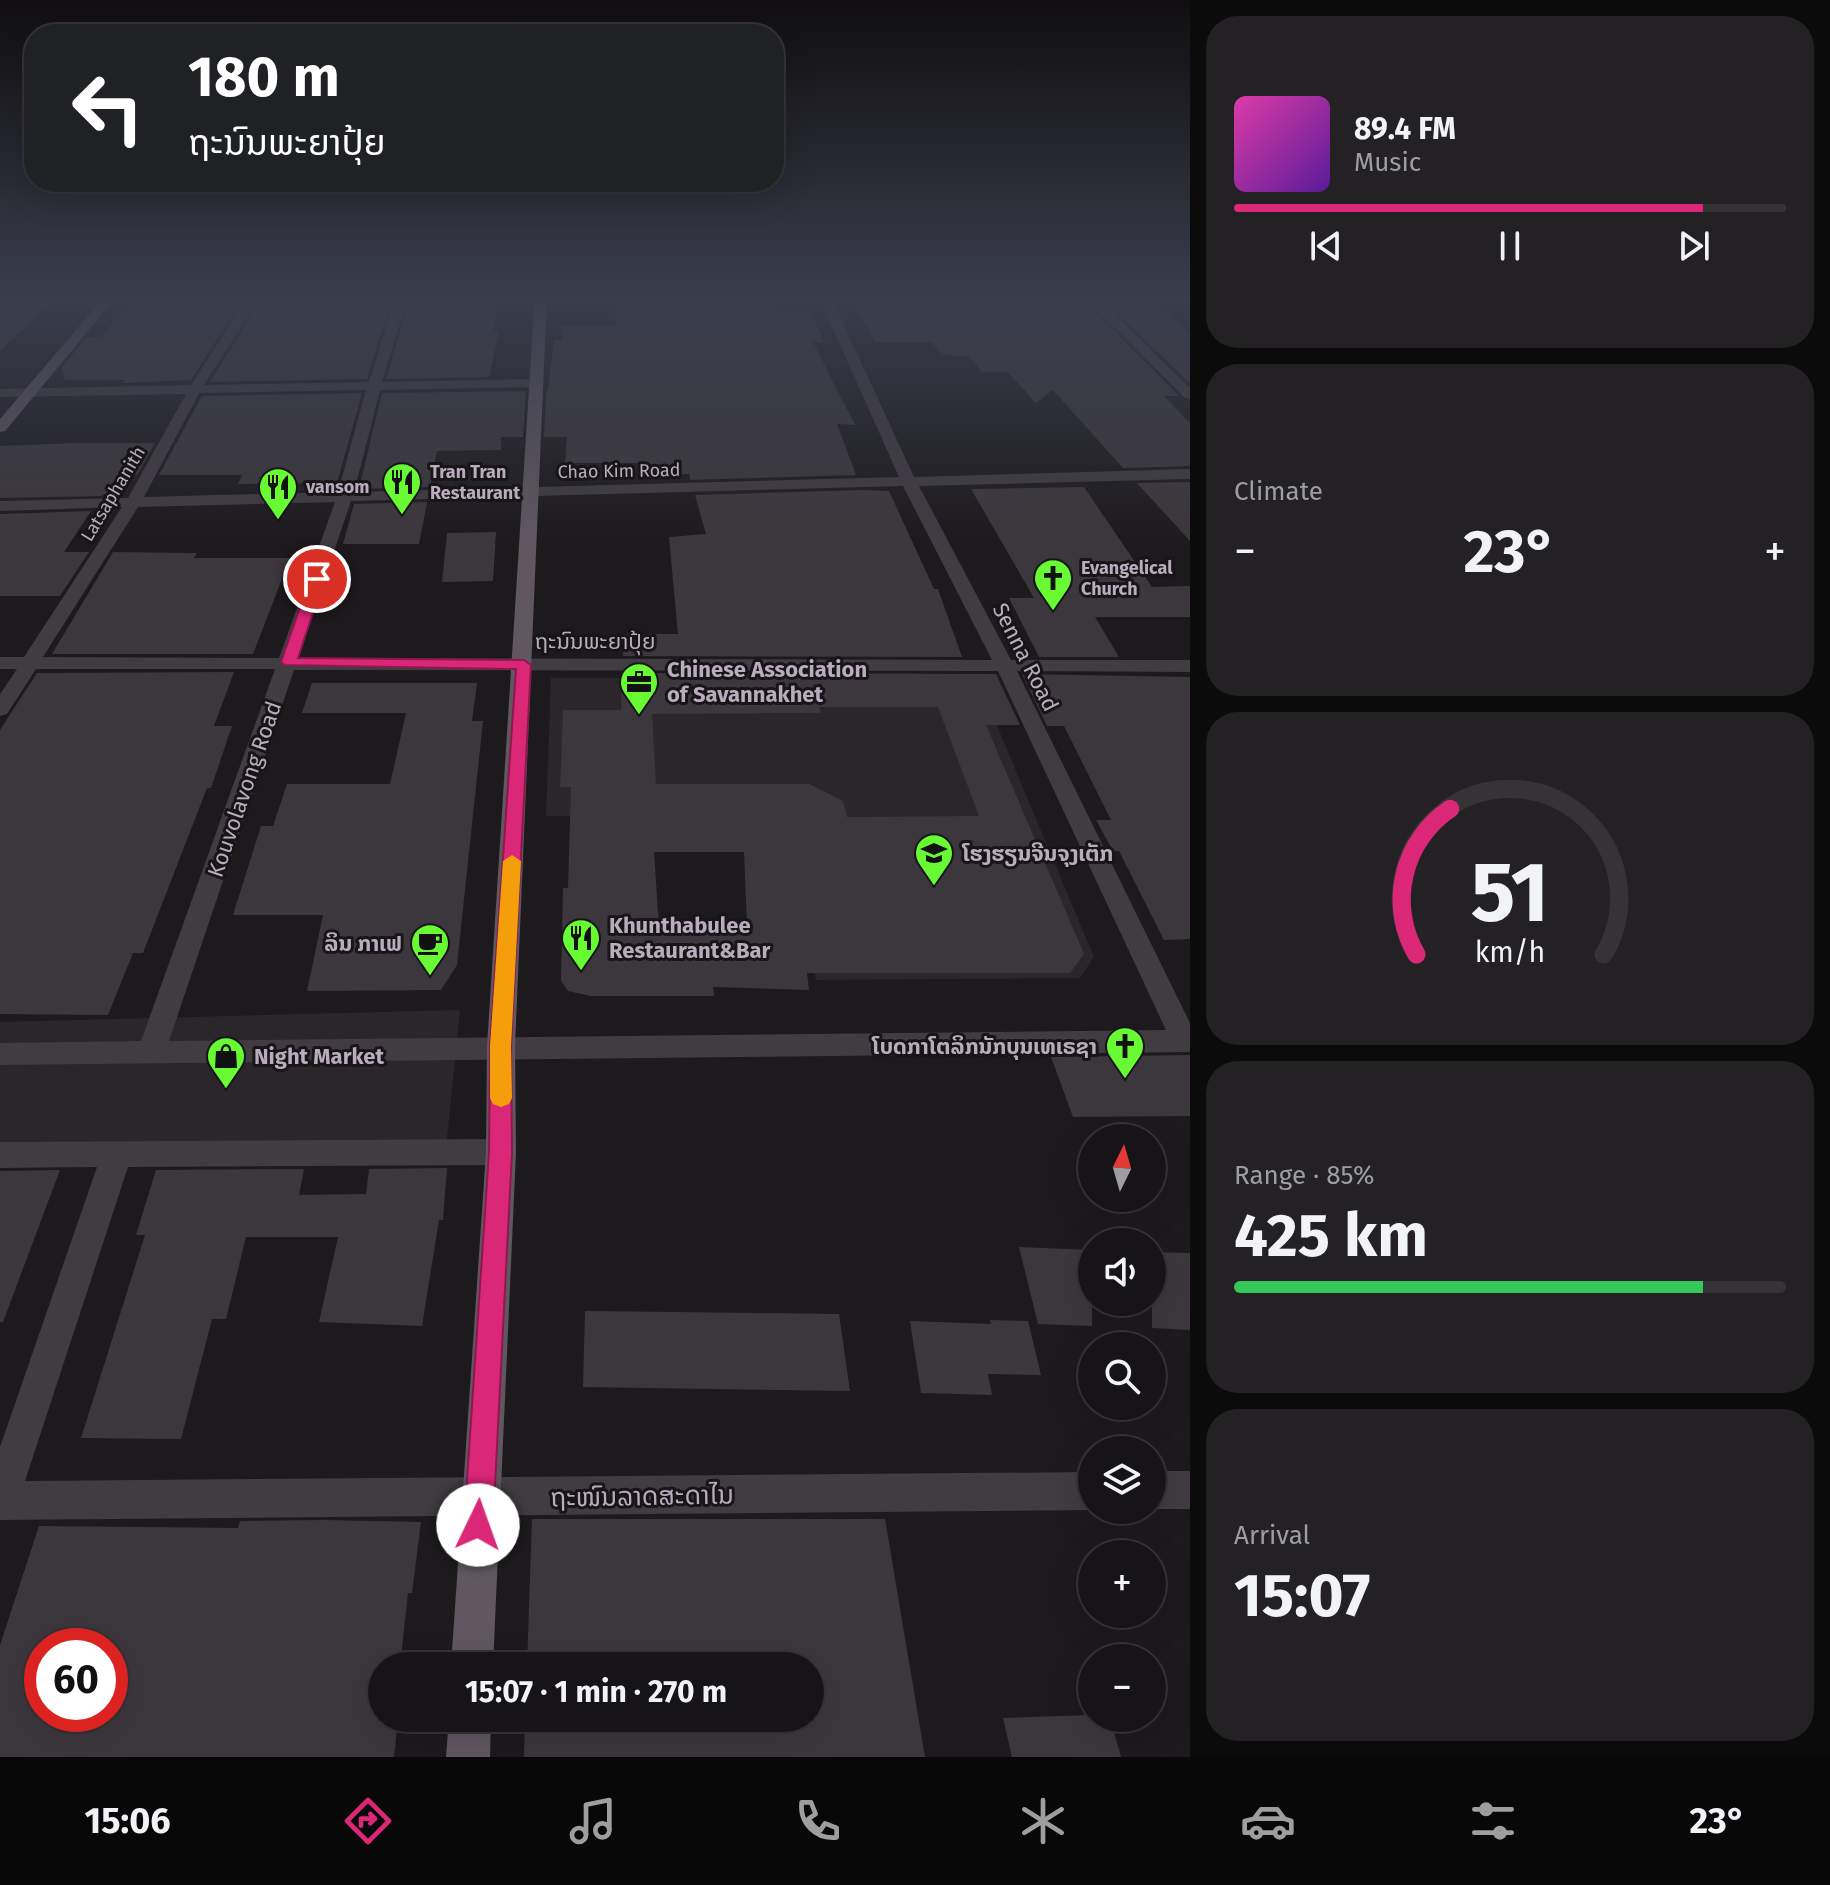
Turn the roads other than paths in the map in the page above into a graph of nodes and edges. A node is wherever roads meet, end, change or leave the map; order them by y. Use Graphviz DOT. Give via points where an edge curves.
graph roads {
  1 [pos="44,377"];
  2 [pos="203,377"];
  3 [pos="377,377"];
  4 [pos="537,377"];
  5 [pos="861,377"];
  6 [pos="1172,377"];
  7 [pos="537,383"];
  8 [pos="374,386"];
  9 [pos="195,389"];
  10 [pos="0,393"];
  11 [pos="31,393"];
  12 [pos="1190,395"];
  13 [pos="0,428"];
  14 [pos="1190,474"];
  15 [pos="910,484"];
  16 [pos="531,493"];
  17 [pos="345,495"];
  18 [pos="134,501"];
  19 [pos="0,506"];
  20 [pos="32,662"];
  21 [pos="289,662"];
  22 [pos="0,663"];
  23 [pos="524,665"];
  24 [pos="1005,666"];
  25 [pos="1190,666"];
  26 [pos="0,710"];
  27 [pos="1188,1041"];
  28 [pos="501,1046"];
  29 [pos="151,1052"];
  30 [pos="0,1054"];
  31 [pos="501,1152"];
  32 [pos="117,1154"];
  33 [pos="0,1155"];
  34 [pos="1166,1490"];
  35 [pos="1190,1490"];
  36 [pos="1078,1491"];
  37 [pos="480,1497"];
  38 [pos="0,1501"];
  39 [pos="473,1652"];
  40 [pos="469,1732"];
  41 [pos="468,1757"];
  1 -- 11 [label="main road"];
  2 -- 9 [label="street, Latsaphanith"];
  3 -- 8 [label="street, Kouvolavong Road"];
  4 -- 7 [label="main road"];
  5 -- 15 [label="street, Senna Road"];
  6 -- 12 [label="street"];
  7 -- 8 [label="street"];
  7 -- 16 [label="main road"];
  8 -- 9 [label="street"];
  8 -- 17 [label="street, Kouvolavong Road"];
  9 -- 11 [label="street"];
  9 -- 18 [label="street, Latsaphanith"];
  10 -- 11 [label="street"];
  11 -- 13 [label="main road"];
  14 -- 15 [label="street, Chao Kim Road"];
  15 -- 16 [label="street, Chao Kim Road"];
  15 -- 24 [label="street, Senna Road"];
  16 -- 17 [label="street, Chao Kim Road"];
  16 -- 23 [label="main road"];
  17 -- 18 [label="street, Chao Kim Road"];
  17 -- 21 [label="street, Kouvolavong Road"];
  18 -- 19 [label="street, Chao Kim Road"];
  18 -- 20 [label="street, Latsaphanith"];
  20 -- 21 [label="street, ຖະນົນພະຍາປຸ້ຍ"];
  20 -- 22 [label="street, ຖະນົນພະຍາປຸ້ຍ"];
  20 -- 26 [label="street, Latsaphanith"];
  21 -- 23 [label="street, ຖະນົນພະຍາປຸ້ຍ"];
  21 -- 29 [label="street, Kouvolavong Road"];
  23 -- 24 [label="street, ຖະນົນພະຍາປຸ້ຍ"];
  23 -- 28 [label="main road"];
  24 -- 25 [label="street, ຖະນົນພະຍາປຸ້ຍ"];
  24 -- 27 [label="street, Senna Road"];
  27 -- 28 [label="street"];
  28 -- 29 [label="street"];
  28 -- 31 [label="main road"];
  29 -- 30 [label="street"];
  31 -- 32 [label="street"];
  31 -- 37 [label="main road"];
  32 -- 33 [label="street"];
  32 -- 38 [label="street"];
  34 -- 35 [label="street"];
  36 -- 37 [label="street, ຖະໜົນລາດສະດາໄນ"];
  37 -- 38 [label="street, ຖະໜົນລາດສະດາໄນ"];
  37 -- 39 [label="main road"];
  40 -- 41 [label="main road"];
}
